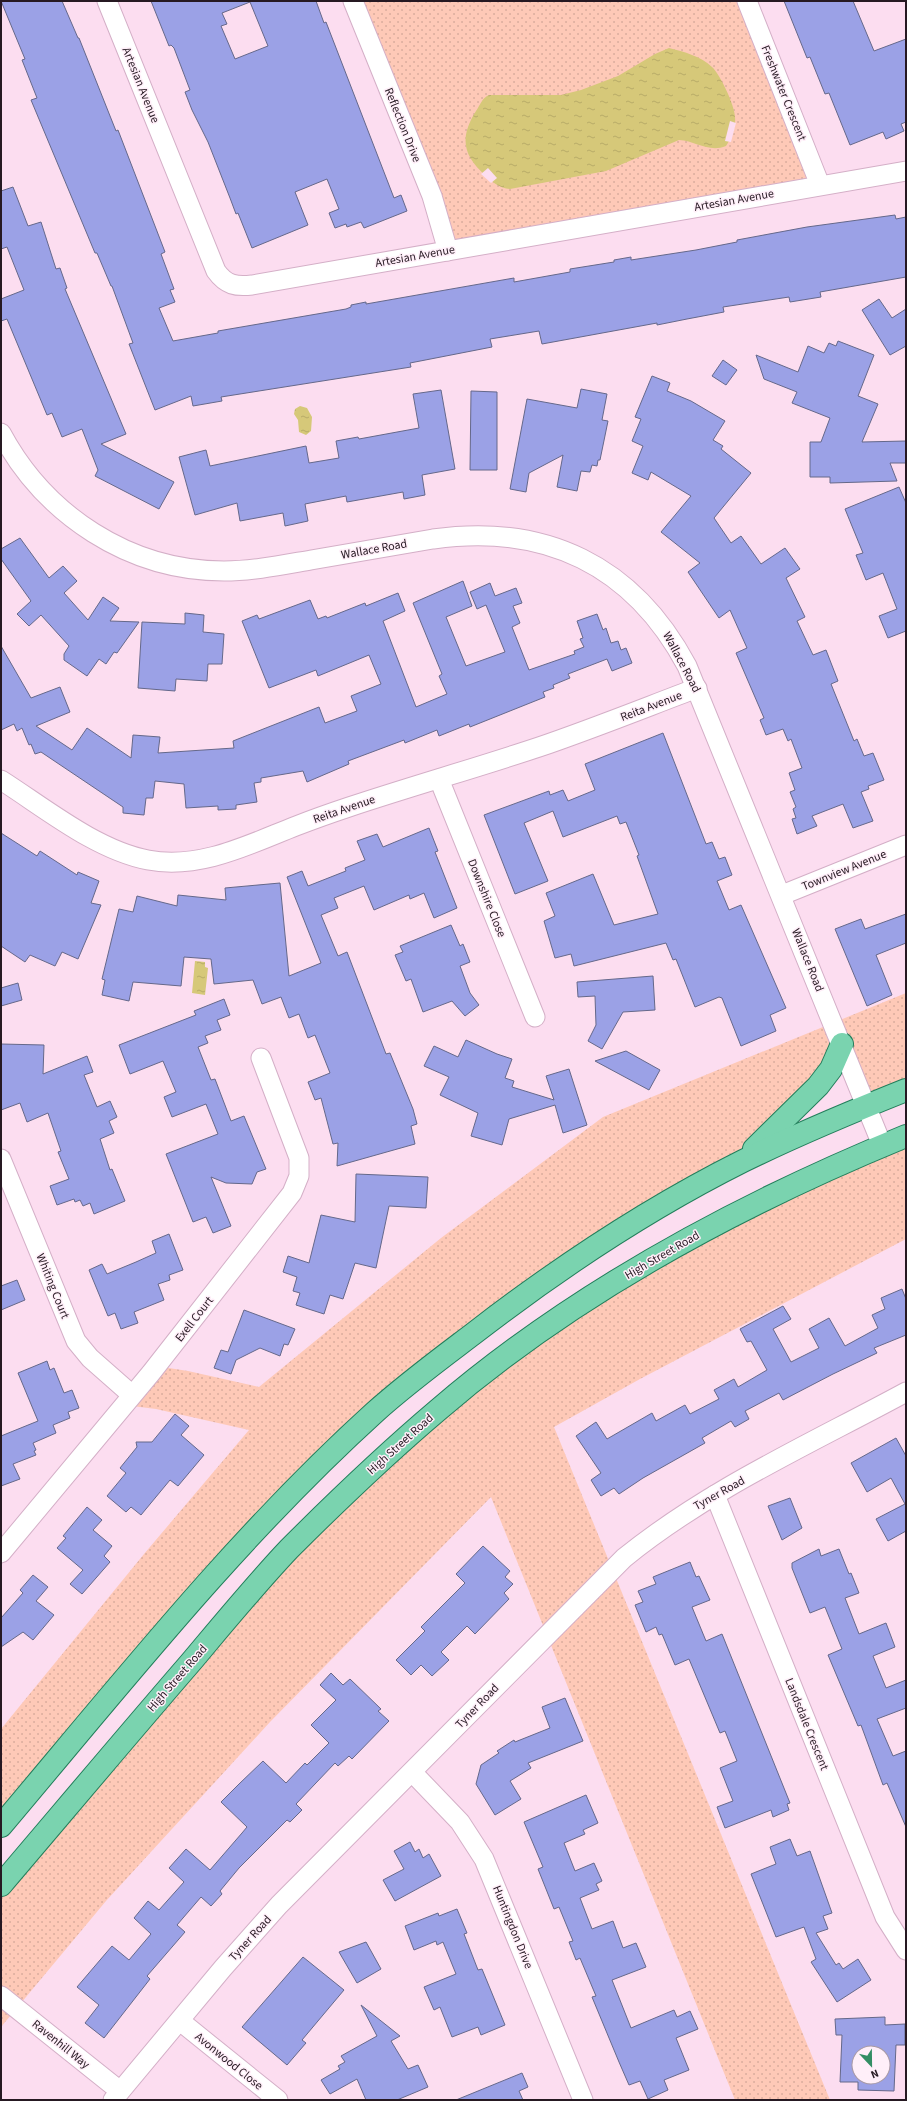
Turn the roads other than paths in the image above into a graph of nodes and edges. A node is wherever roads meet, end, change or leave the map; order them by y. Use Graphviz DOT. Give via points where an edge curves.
graph roads {
  1 [pos="107,1"];
  2 [pos="353,1"];
  3 [pos="747,1"];
  4 [pos="906,171"];
  5 [pos="820,185"];
  6 [pos="448,250"];
  7 [pos="1,433"];
  8 [pos="697,688"];
  9 [pos="439,779"];
  10 [pos="1,780"];
  11 [pos="906,845"];
  12 [pos="782,895"];
  13 [pos="534,1017"];
  14 [pos="842,1044"];
  15 [pos="261,1058"];
  16 [pos="906,1090"];
  17 [pos="867,1106"];
  18 [pos="906,1136"];
  19 [pos="882,1145"];
  20 [pos="2,1159"];
  21 [pos="741,1162"];
  22 [pos="906,1392"];
  23 [pos="132,1395"];
  24 [pos="715,1495"];
  25 [pos="1,1553"];
  26 [pos="412,1772"];
  27 [pos="1,1826"];
  28 [pos="1,1885"];
  29 [pos="906,1950"];
  30 [pos="1,1996"];
  31 [pos="180,2022"];
  32 [pos="117,2096"];
  33 [pos="278,2100"];
  34 [pos="583,2100"];
  1 -- 6 [label="street, Artesian Avenue" via="216,271 227,283 252,285"];
  2 -- 6 [label="street, Reflection Drive" via="432,196"];
  3 -- 5 [label="street, Freshwater Crescent"];
  4 -- 5 [label="street, Artesian Avenue"];
  5 -- 6 [label="street, Artesian Avenue"];
  7 -- 8 [label="street, Wallace Road" via="26,474 71,518 115,546 154,561 177,566 223,571 250,570 461,535 514,537 560,549 604,572 641,602 668,632"];
  8 -- 9 [label="street, Reita Avenue" via="540,747"];
  8 -- 12 [label="street, Wallace Road"];
  9 -- 10 [label="street, Reita Avenue" via="329,814 217,856 171,862 148,860 105,845"];
  9 -- 13 [label="street, Downshire Close"];
  11 -- 12 [label="street, Townview Avenue"];
  12 -- 14 [label="street, Wallace Road"];
  14 -- 17 [label="street, Wallace Road"];
  14 -- 21 [label="main road" via="831,1069 818,1086"];
  15 -- 23 [label="street, Exell Court" via="296,1149 300,1168 296,1185 281,1209"];
  16 -- 17 [label="main road"];
  17 -- 19 [label="street, Wallace Road"];
  17 -- 21 [label="main road"];
  18 -- 19 [label="main road, High Street Road"];
  19 -- 28 [label="main road, High Street Road" via="760,1202 642,1266 536,1334 438,1409 340,1498 287,1552"];
  20 -- 23 [label="street, Whiting Court" via="76,1341 90,1358"];
  21 -- 27 [label="main road" via="661,1206 552,1275 377,1410 303,1480 235,1552"];
  22 -- 24 [label="street, Tyner Road"];
  23 -- 25 [label="street, Exell Court"];
  24 -- 26 [label="street, Tyner Road" via="655,1533 624,1558"];
  24 -- 29 [label="street, Landsdale Crescent" via="885,1917"];
  26 -- 31 [label="street, Tyner Road" via="280,1905 223,1968"];
  26 -- 34 [label="street, Huntingdon Drive" via="460,1822 484,1859"];
  30 -- 32 [label="street, Ravenhill Way"];
  31 -- 32 [label="street, Tyner Road"];
  31 -- 33 [label="street, Avonwood Close"];
}
